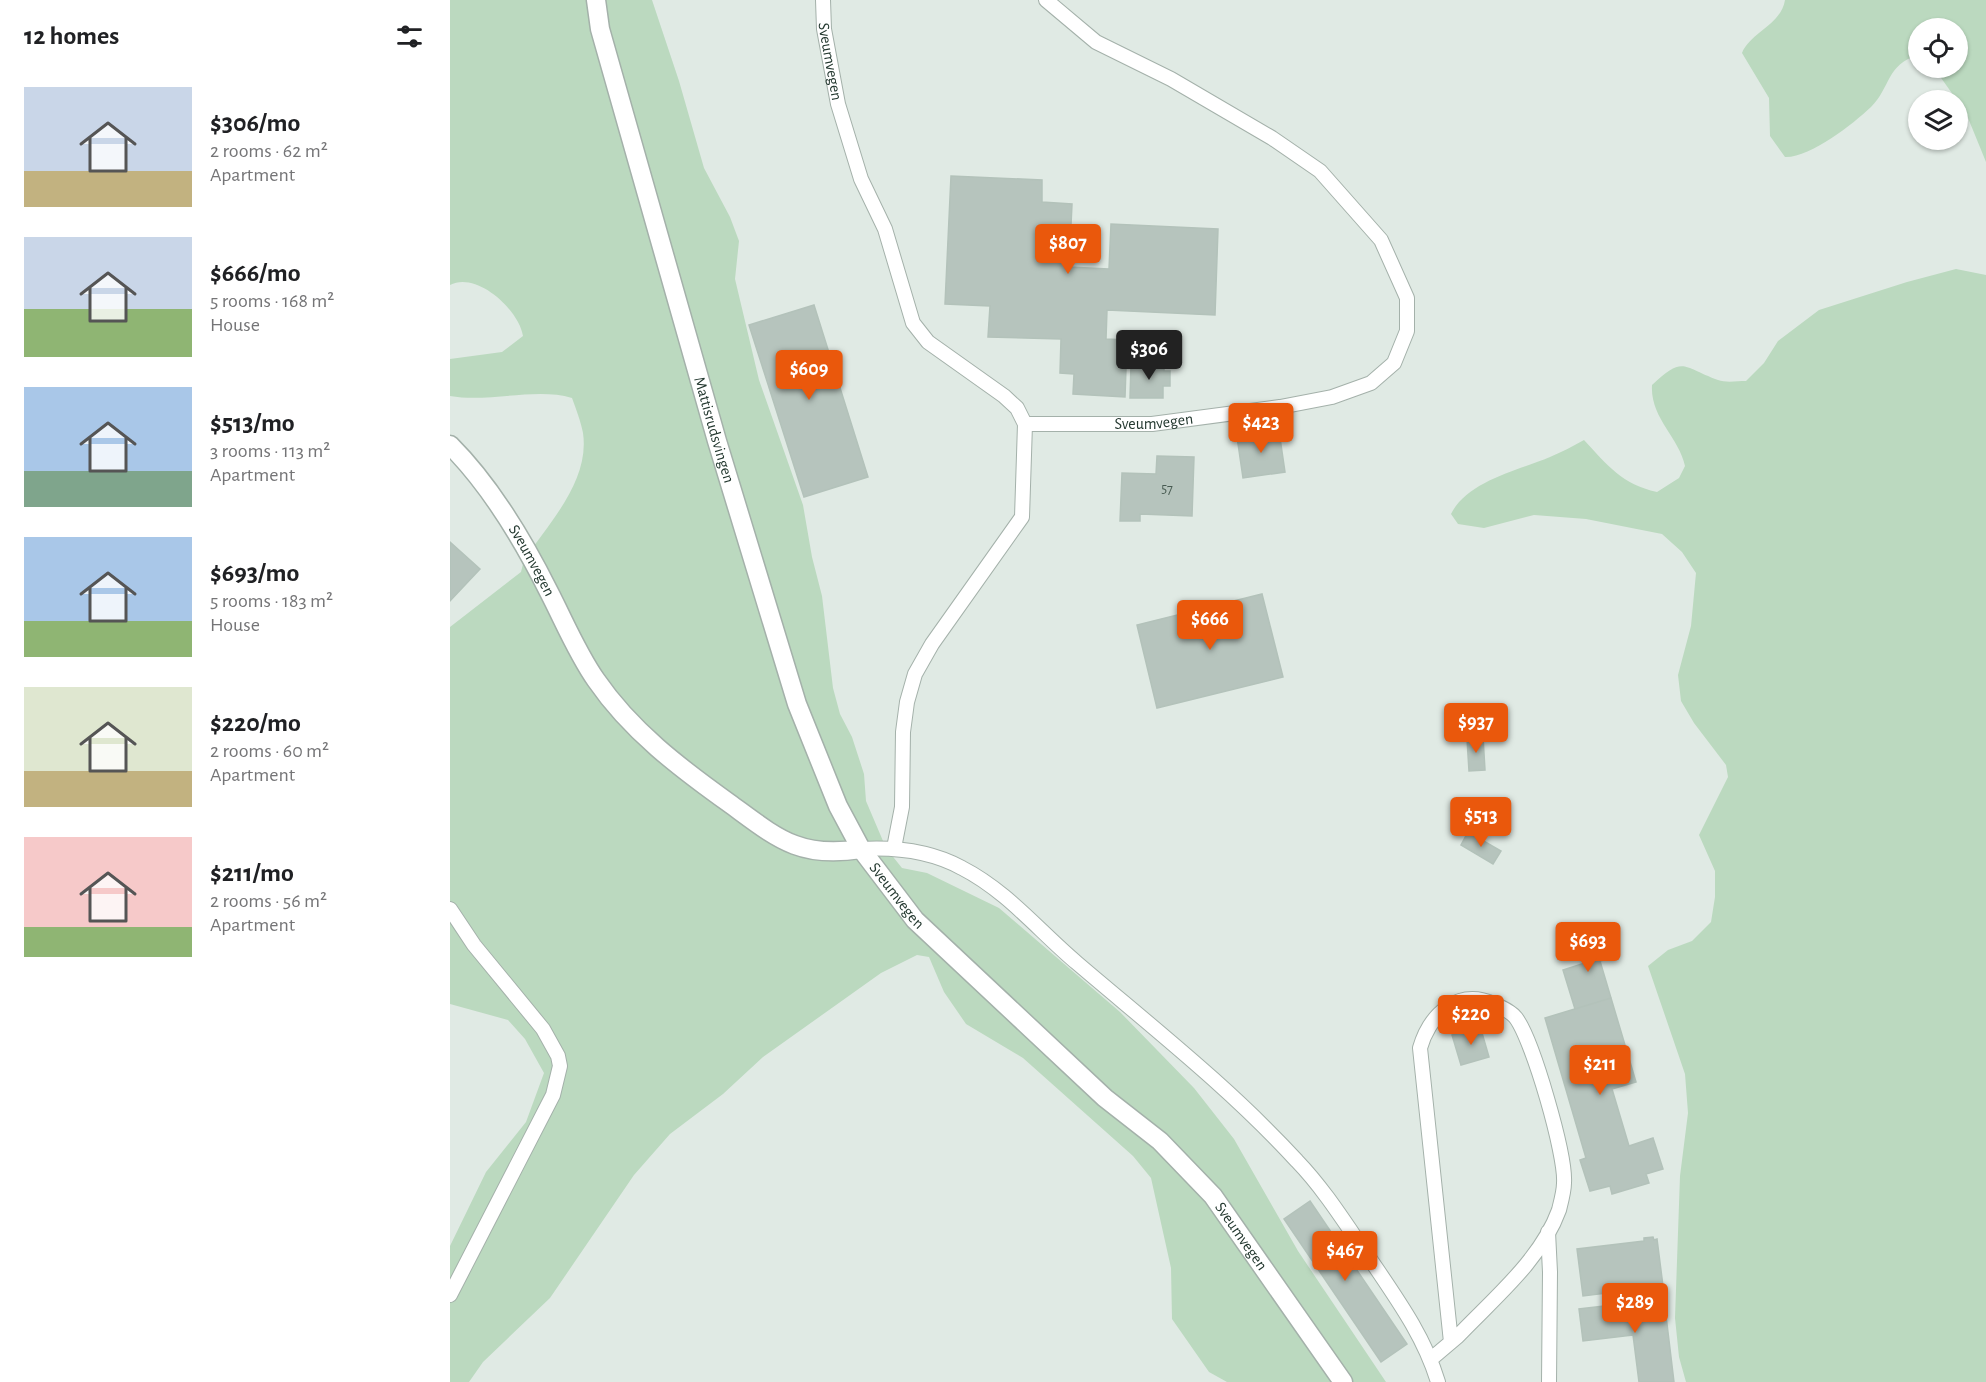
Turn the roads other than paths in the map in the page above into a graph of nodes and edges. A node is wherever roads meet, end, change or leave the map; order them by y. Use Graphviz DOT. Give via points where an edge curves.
graph roads {
  1 [pos="596,0"];
  2 [pos="823,0"];
  3 [pos="1046,0"];
  4 [pos="1025,424"];
  5 [pos="450,445"];
  6 [pos="894,848"];
  7 [pos="861,849"];
  8 [pos="450,909"];
  9 [pos="1548,1232"];
  10 [pos="450,1295"];
  11 [pos="1451,1342"];
  12 [pos="1431,1359"];
  13 [pos="1343,1382"];
  14 [pos="1438,1382"];
  15 [pos="1550,1382"];
  1 -- 7 [label="street, Mattisrudsvingen" via="600,29 717,441 794,693 838,806"];
  2 -- 4 [label="lane, Sveumvegen" via="824,29 838,104 861,179 885,229 913,323 928,342 1004,396 1017,408"];
  3 -- 4 [label="lane, Sveumvegen" via="1096,42 1181,85 1320,171 1381,240 1407,298 1407,331 1394,363 1371,383 1332,397 1152,424"];
  4 -- 6 [label="lane" via="1022,517 915,674 903,732 902,807"];
  5 -- 7 [label="street, Sveumvegen" via="511,524 596,679 640,732 707,787 790,844 807,851 835,853"];
  6 -- 7 [label="lane"];
  6 -- 12 [label="lane" via="941,860 985,881 1232,1094 1299,1163 1337,1212 1400,1302"];
  7 -- 13 [label="street, Sveumvegen" via="915,920 1105,1098 1160,1141 1213,1196"];
  8 -- 10 [label="lane" via="474,945 543,1029 560,1066 552,1095"];
  9 -- 11 [label="lane" via="1516,1276"];
  9 -- 11 [label="lane" via="1559,1209 1564,1183 1538,1066 1522,1027 1508,1011 1489,1002 1465,998 1454,1002 1438,1014 1420,1048"];
  9 -- 15 [label="lane"];
  11 -- 12 [label="lane"];
  12 -- 14 [label="lane"];
}
